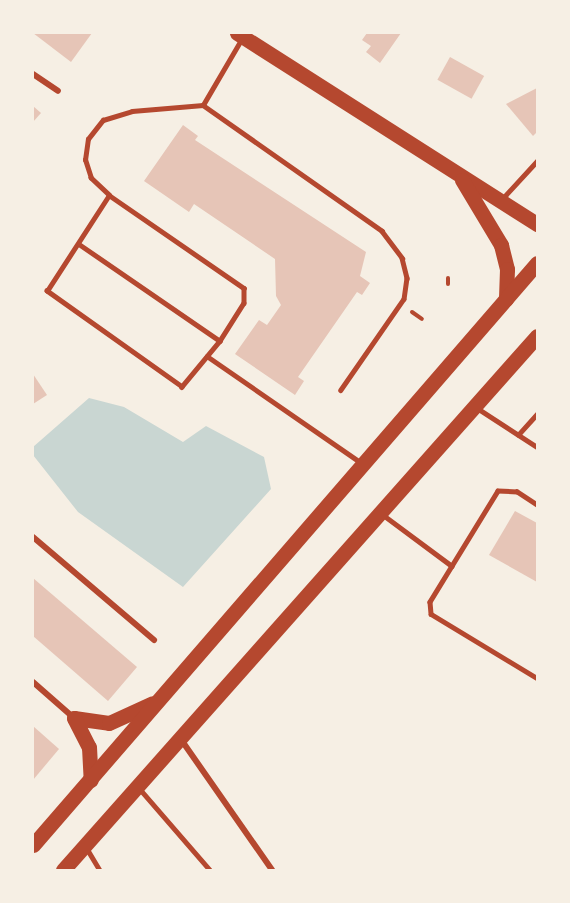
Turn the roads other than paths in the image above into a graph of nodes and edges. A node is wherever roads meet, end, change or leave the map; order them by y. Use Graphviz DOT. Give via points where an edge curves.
graph roads {
  1 [pos="240,35"];
  2 [pos="33,74"];
  3 [pos="58,91"];
  4 [pos="203,105"];
  5 [pos="537,162"];
  6 [pos="460,178"];
  7 [pos="109,195"];
  8 [pos="500,201"];
  9 [pos="537,224"];
  10 [pos="79,244"];
  11 [pos="537,263"];
  12 [pos="506,299"];
  13 [pos="537,336"];
  14 [pos="220,341"];
  15 [pos="207,356"];
  16 [pos="341,390"];
  17 [pos="474,406"];
  18 [pos="537,414"];
  19 [pos="518,435"];
  20 [pos="537,447"];
  21 [pos="360,462"];
  22 [pos="537,505"];
  23 [pos="380,512"];
  24 [pos="33,537"];
  25 [pos="452,567"];
  26 [pos="154,640"];
  27 [pos="537,678"];
  28 [pos="33,682"];
  29 [pos="161,699"];
  30 [pos="74,718"];
  31 [pos="180,738"];
  32 [pos="91,780"];
  33 [pos="137,787"];
  34 [pos="33,845"];
  35 [pos="85,845"];
  36 [pos="63,870"];
  37 [pos="100,870"];
  38 [pos="210,870"];
  39 [pos="272,870"];
  1 -- 4 [label="lane"];
  1 -- 6 [label="highway"];
  2 -- 3 [label="street"];
  4 -- 7 [label="lane" via="132,111 103,120 88,138 85,160 91,178"];
  4 -- 16 [label="lane" via="382,231 402,258 407,278 404,299"];
  5 -- 8 [label="lane"];
  6 -- 8 [label="highway"];
  6 -- 12 [label="highway" via="501,245 507,269"];
  7 -- 10 [label="lane"];
  7 -- 14 [label="lane" via="244,288 244,303"];
  8 -- 9 [label="highway"];
  10 -- 14 [label="lane"];
  10 -- 15 [label="lane" via="47,291 182,387"];
  11 -- 12 [label="highway"];
  12 -- 21 [label="highway"];
  13 -- 17 [label="highway"];
  14 -- 15 [label="lane"];
  15 -- 21 [label="lane"];
  17 -- 19 [label="lane"];
  17 -- 23 [label="highway"];
  18 -- 19 [label="lane"];
  19 -- 20 [label="lane"];
  21 -- 29 [label="highway"];
  22 -- 25 [label="lane" via="517,492 498,491"];
  23 -- 25 [label="lane"];
  23 -- 31 [label="highway"];
  24 -- 26 [label="street"];
  25 -- 27 [label="lane" via="430,602 432,614"];
  28 -- 30 [label="street"];
  29 -- 30 [label="highway" via="109,723"];
  29 -- 32 [label="highway"];
  30 -- 32 [label="highway" via="89,747"];
  31 -- 33 [label="highway"];
  31 -- 39 [label="street"];
  32 -- 34 [label="highway"];
  33 -- 35 [label="highway"];
  33 -- 38 [label="lane"];
  35 -- 36 [label="highway"];
  35 -- 37 [label="lane"];
}
